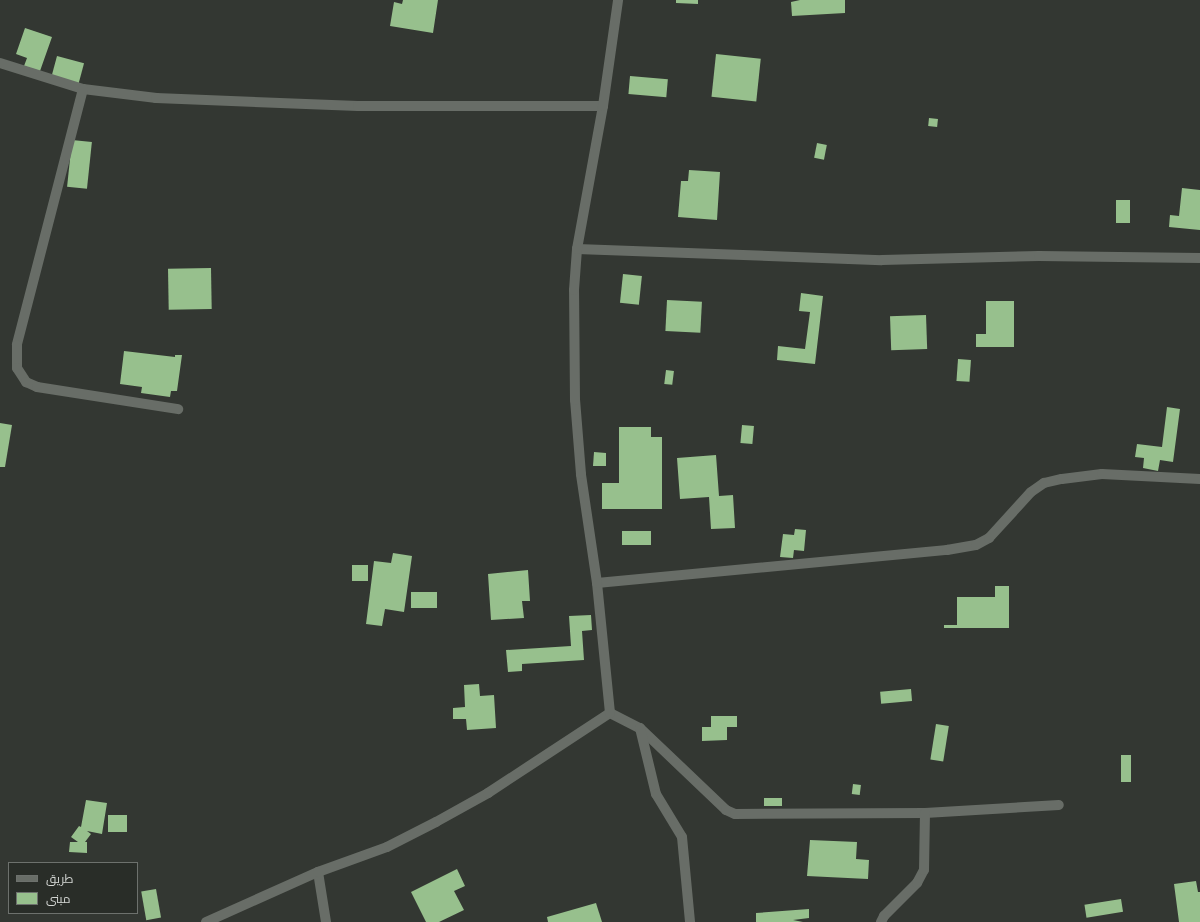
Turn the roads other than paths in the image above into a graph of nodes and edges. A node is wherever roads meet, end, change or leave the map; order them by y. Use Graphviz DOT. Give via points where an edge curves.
graph roads {
  1 [pos="618,0"];
  2 [pos="0,63"];
  3 [pos="83,89"];
  4 [pos="603,106"];
  5 [pos="577,249"];
  6 [pos="1200,258"];
  7 [pos="178,410"];
  8 [pos="1200,479"];
  9 [pos="597,583"];
  10 [pos="610,713"];
  11 [pos="640,728"];
  12 [pos="1058,805"];
  13 [pos="925,813"];
  14 [pos="318,872"];
  15 [pos="206,922"];
  16 [pos="326,922"];
  17 [pos="690,922"];
  18 [pos="881,922"];
  1 -- 4 [label="street"];
  2 -- 3 [label="street"];
  3 -- 4 [label="street" via="156,98 358,106"];
  3 -- 7 [label="street" via="16,345 17,368 26,382 37,387"];
  4 -- 5 [label="street"];
  5 -- 6 [label="street" via="882,260 1039,256"];
  5 -- 9 [label="street" via="574,290 575,400 582,482"];
  8 -- 9 [label="street" via="1102,474 1044,484 1031,492 989,538 969,547"];
  9 -- 10 [label="street"];
  10 -- 11 [label="street"];
  10 -- 14 [label="street" via="488,793 443,818 387,847"];
  11 -- 13 [label="street" via="726,810 735,814"];
  11 -- 17 [label="street" via="656,794 682,837"];
  12 -- 13 [label="street"];
  13 -- 18 [label="street" via="924,870 917,883"];
  14 -- 15 [label="street"];
  14 -- 16 [label="street"];
}
